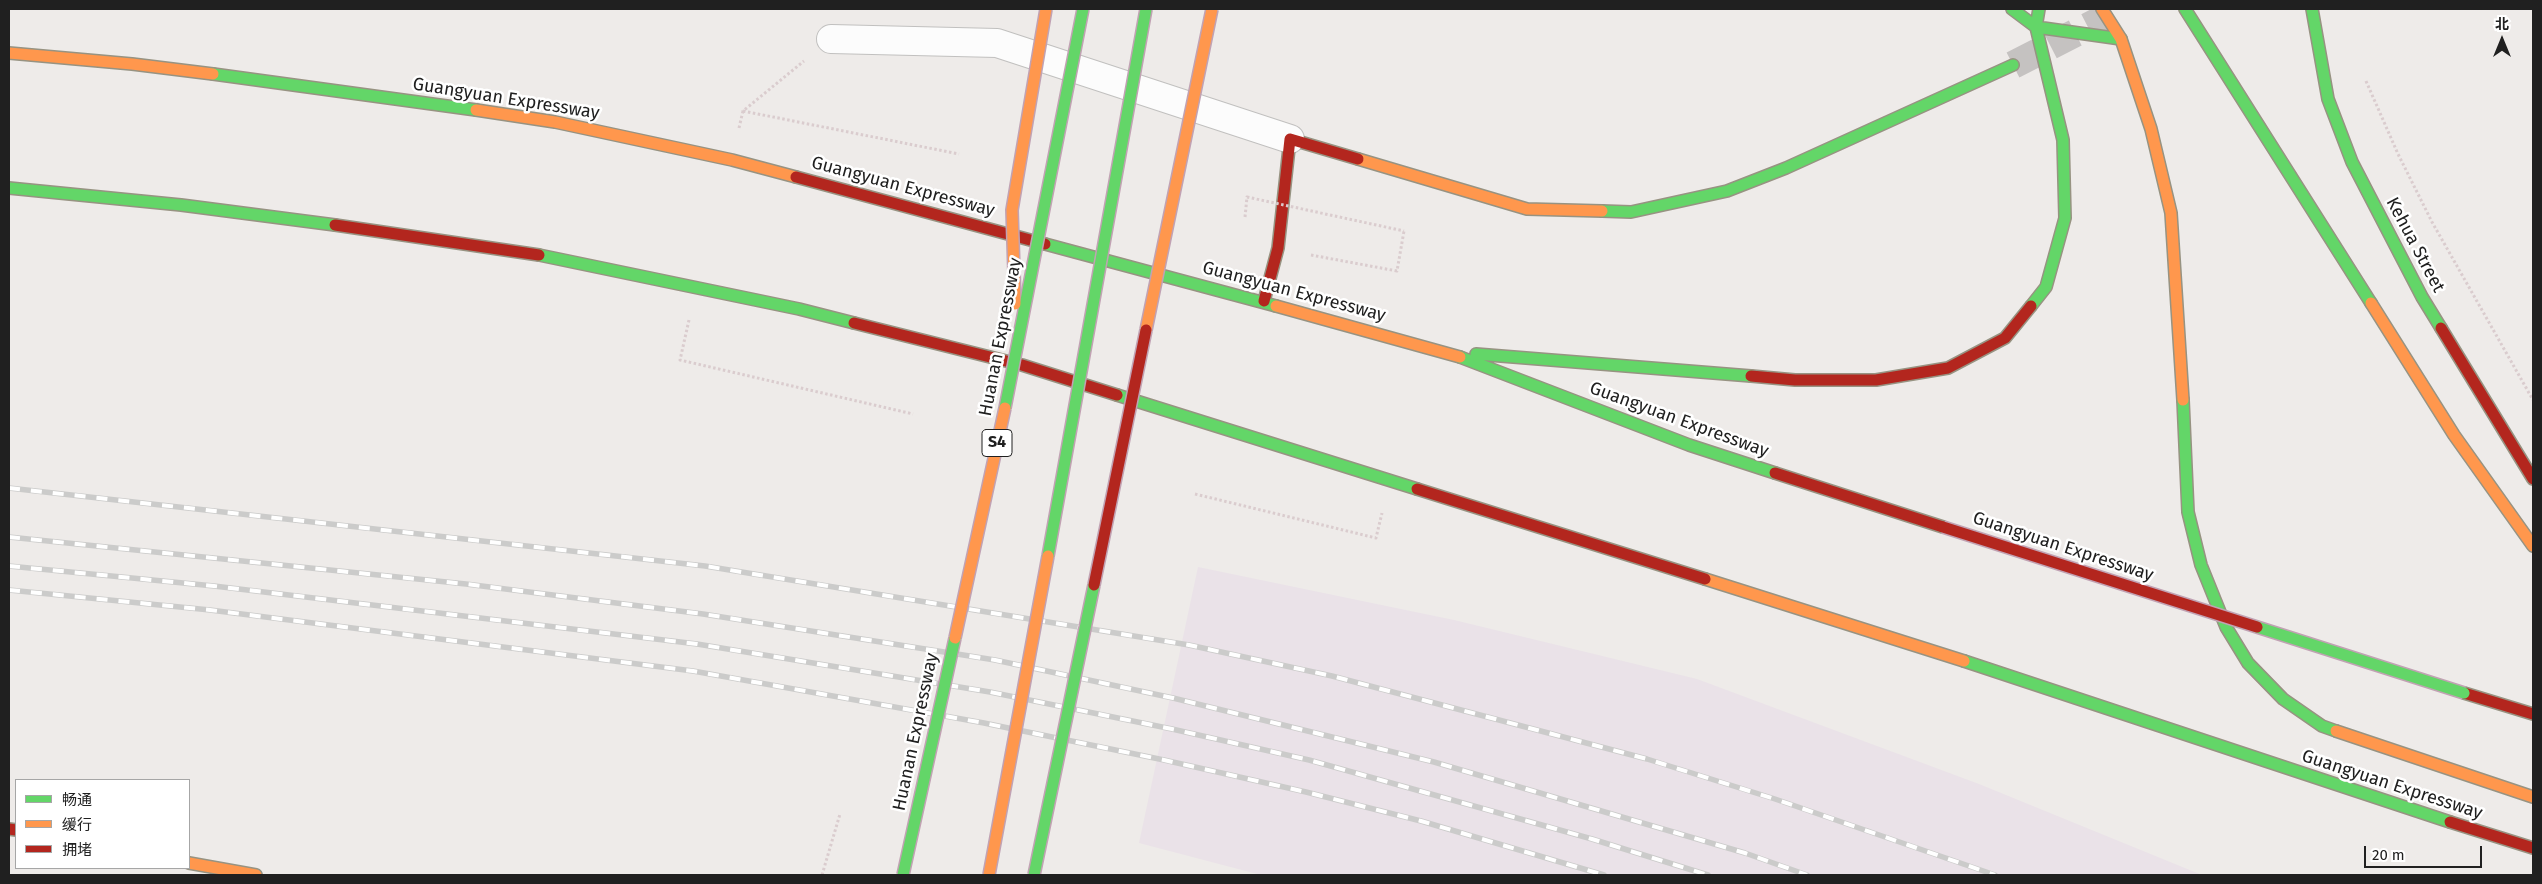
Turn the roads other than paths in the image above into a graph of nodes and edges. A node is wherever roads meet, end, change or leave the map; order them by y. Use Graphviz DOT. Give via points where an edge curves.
graph roads {
  1 [pos="1046,9"];
  2 [pos="1083,9"];
  3 [pos="1146,9"];
  4 [pos="1212,9"];
  5 [pos="2012,9"];
  6 [pos="2039,9"];
  7 [pos="2102,9"];
  8 [pos="2185,9"];
  9 [pos="2312,9"];
  10 [pos="2036,27"];
  11 [pos="2121,39"];
  12 [pos="831,40"];
  13 [pos="9,53"];
  14 [pos="2013,65"];
  15 [pos="1290,139"];
  16 [pos="9,188"];
  17 [pos="1264,301"];
  18 [pos="1445,352"];
  19 [pos="1017,355"];
  20 [pos="2533,479"];
  21 [pos="2533,546"];
  22 [pos="2533,714"];
  23 [pos="2533,797"];
  24 [pos="2533,848"];
  25 [pos="190,863"];
  26 [pos="256,875"];
  27 [pos="903,875"];
  28 [pos="989,875"];
  29 [pos="1034,875"];
  1 -- 19 [label="main road, bridge" via="1012,210"];
  2 -- 19 [label="main road, Huanan Expressway / S4, bridge"];
  3 -- 28 [label="main road, bridge"];
  4 -- 29 [label="main road, bridge"];
  5 -- 10 [label="main road"];
  6 -- 10 [label="main road"];
  7 -- 11 [label="main road"];
  8 -- 21 [label="main road" via="2454,435"];
  9 -- 20 [label="main road, Kehua Street" via="2328,100 2352,162 2422,297"];
  10 -- 11 [label="main road"];
  10 -- 18 [label="main road" via="2063,140 2065,218 2046,287 2005,338 1948,368 1876,380 1795,380"];
  11 -- 23 [label="main road" via="2152,129 2171,213 2188,512 2201,565 2226,627 2248,663 2283,699 2322,726"];
  12 -- 15 [label="street" via="997,43"];
  13 -- 17 [label="main road, Guangyuan Expressway" via="180,70 555,122 732,160"];
  14 -- 15 [label="main road" via="1786,168 1726,191 1631,212 1527,209"];
  15 -- 17 [label="main road" via="1278,248"];
  16 -- 24 [label="main road, Guangyuan Expressway" via="181,205 560,258 799,309 1022,365 1990,669"];
  17 -- 18 [label="main road, Guangyuan Expressway"];
  18 -- 22 [label="main road, Guangyuan Expressway, bridge" via="1689,445"];
  19 -- 27 [label="main road, Huanan Expressway / S4, bridge"];
  25 -- 26 [label="main road"];
}
